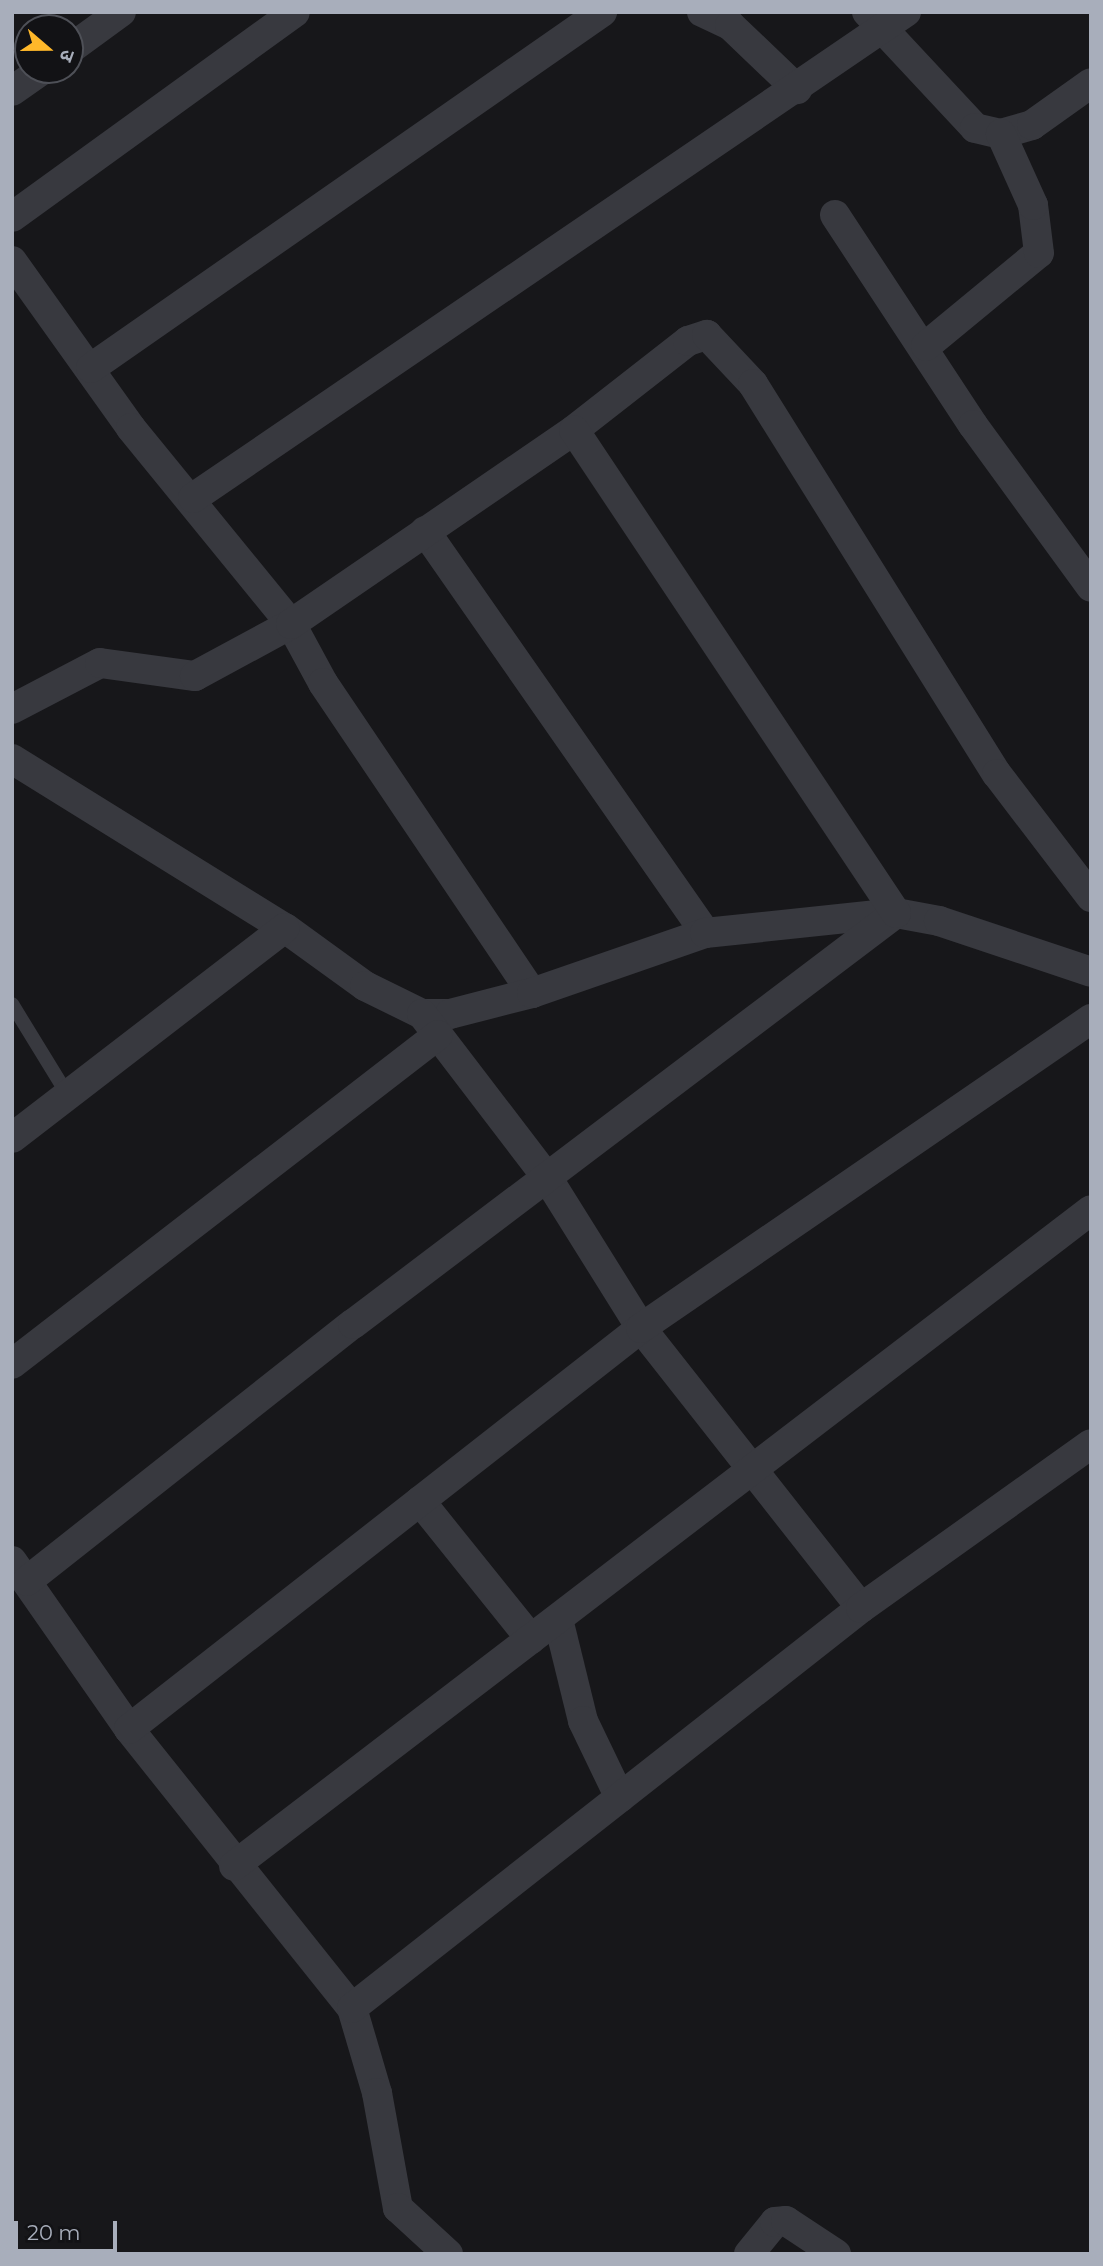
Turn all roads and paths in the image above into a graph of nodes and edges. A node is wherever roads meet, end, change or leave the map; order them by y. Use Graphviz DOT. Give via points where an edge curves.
graph roads {
  1 [pos="121,12"];
  2 [pos="295,12"];
  3 [pos="602,12"];
  4 [pos="702,12"];
  5 [pos="885,18"];
  6 [pos="84,39"];
  7 [pos="1091,83"];
  8 [pos="797,89"];
  9 [pos="1001,134"];
  10 [pos="835,215"];
  11 [pos="12,217"];
  12 [pos="12,261"];
  13 [pos="926,346"];
  14 [pos="91,368"];
  15 [pos="574,430"];
  16 [pos="194,498"];
  17 [pos="425,531"];
  18 [pos="1091,587"];
  19 [pos="291,624"];
  20 [pos="12,709"];
  21 [pos="12,759"];
  22 [pos="1091,897"];
  23 [pos="896,913"];
  24 [pos="285,928"];
  25 [pos="705,933"];
  26 [pos="1091,972"];
  27 [pos="532,993"];
  28 [pos="12,1004"];
  29 [pos="1091,1019"];
  30 [pos="430,1025"];
  31 [pos="69,1097"];
  32 [pos="12,1138"];
  33 [pos="548,1179"];
  34 [pos="1091,1210"];
  35 [pos="641,1328"];
  36 [pos="12,1364"];
  37 [pos="1091,1444"];
  38 [pos="755,1471"];
  39 [pos="420,1501"];
  40 [pos="19,1571"];
  41 [pos="861,1608"];
  42 [pos="558,1619"];
  43 [pos="531,1639"];
  44 [pos="129,1729"];
  45 [pos="620,1798"];
  46 [pos="234,1866"];
  47 [pos="352,2008"];
  48 [pos="448,2254"];
  49 [pos="749,2254"];
  50 [pos="836,2254"];
  1 -- 6 [label="street"];
  2 -- 11 [label="street"];
  3 -- 14 [label="street"];
  4 -- 8 [label="street" via="730,25"];
  5 -- 8 [label="street"];
  5 -- 9 [label="street" via="953,110 975,128"];
  7 -- 9 [label="street" via="1032,125"];
  8 -- 16 [label="street"];
  9 -- 13 [label="street" via="1033,205 1039,253"];
  10 -- 13 [label="street"];
  12 -- 14 [label="street"];
  13 -- 18 [label="street" via="973,425"];
  14 -- 16 [label="street" via="131,428"];
  15 -- 17 [label="street"];
  15 -- 22 [label="street" via="688,341 699,335 714,339 753,384 997,774"];
  15 -- 23 [label="street"];
  16 -- 19 [label="street"];
  17 -- 19 [label="street"];
  17 -- 25 [label="street"];
  19 -- 20 [label="street" via="195,676 100,663"];
  19 -- 27 [label="street" via="323,683"];
  21 -- 24 [label="street"];
  23 -- 25 [label="street"];
  23 -- 26 [label="street" via="939,921"];
  23 -- 33 [label="street"];
  24 -- 30 [label="street" via="365,986"];
  24 -- 31 [label="street"];
  25 -- 27 [label="street"];
  27 -- 30 [label="street" via="450,1014"];
  28 -- 31 [label="lane"];
  29 -- 35 [label="street"];
  30 -- 33 [label="street"];
  30 -- 36 [label="street"];
  31 -- 32 [label="street"];
  33 -- 35 [label="street"];
  33 -- 40 [label="street"];
  34 -- 38 [label="street"];
  35 -- 38 [label="street"];
  35 -- 39 [label="street"];
  37 -- 41 [label="street"];
  38 -- 41 [label="street"];
  38 -- 42 [label="street"];
  39 -- 43 [label="street"];
  39 -- 44 [label="street"];
  40 -- 44 [label="street"];
  41 -- 45 [label="street"];
  42 -- 43 [label="street"];
  42 -- 45 [label="street" via="583,1721"];
  43 -- 46 [label="street"];
  44 -- 46 [label="street"];
  45 -- 47 [label="street"];
  46 -- 47 [label="street"];
  47 -- 48 [label="street" via="377,2093 398,2208"];
  49 -- 50 [label="street" via="775,2222 786,2221"];
}
